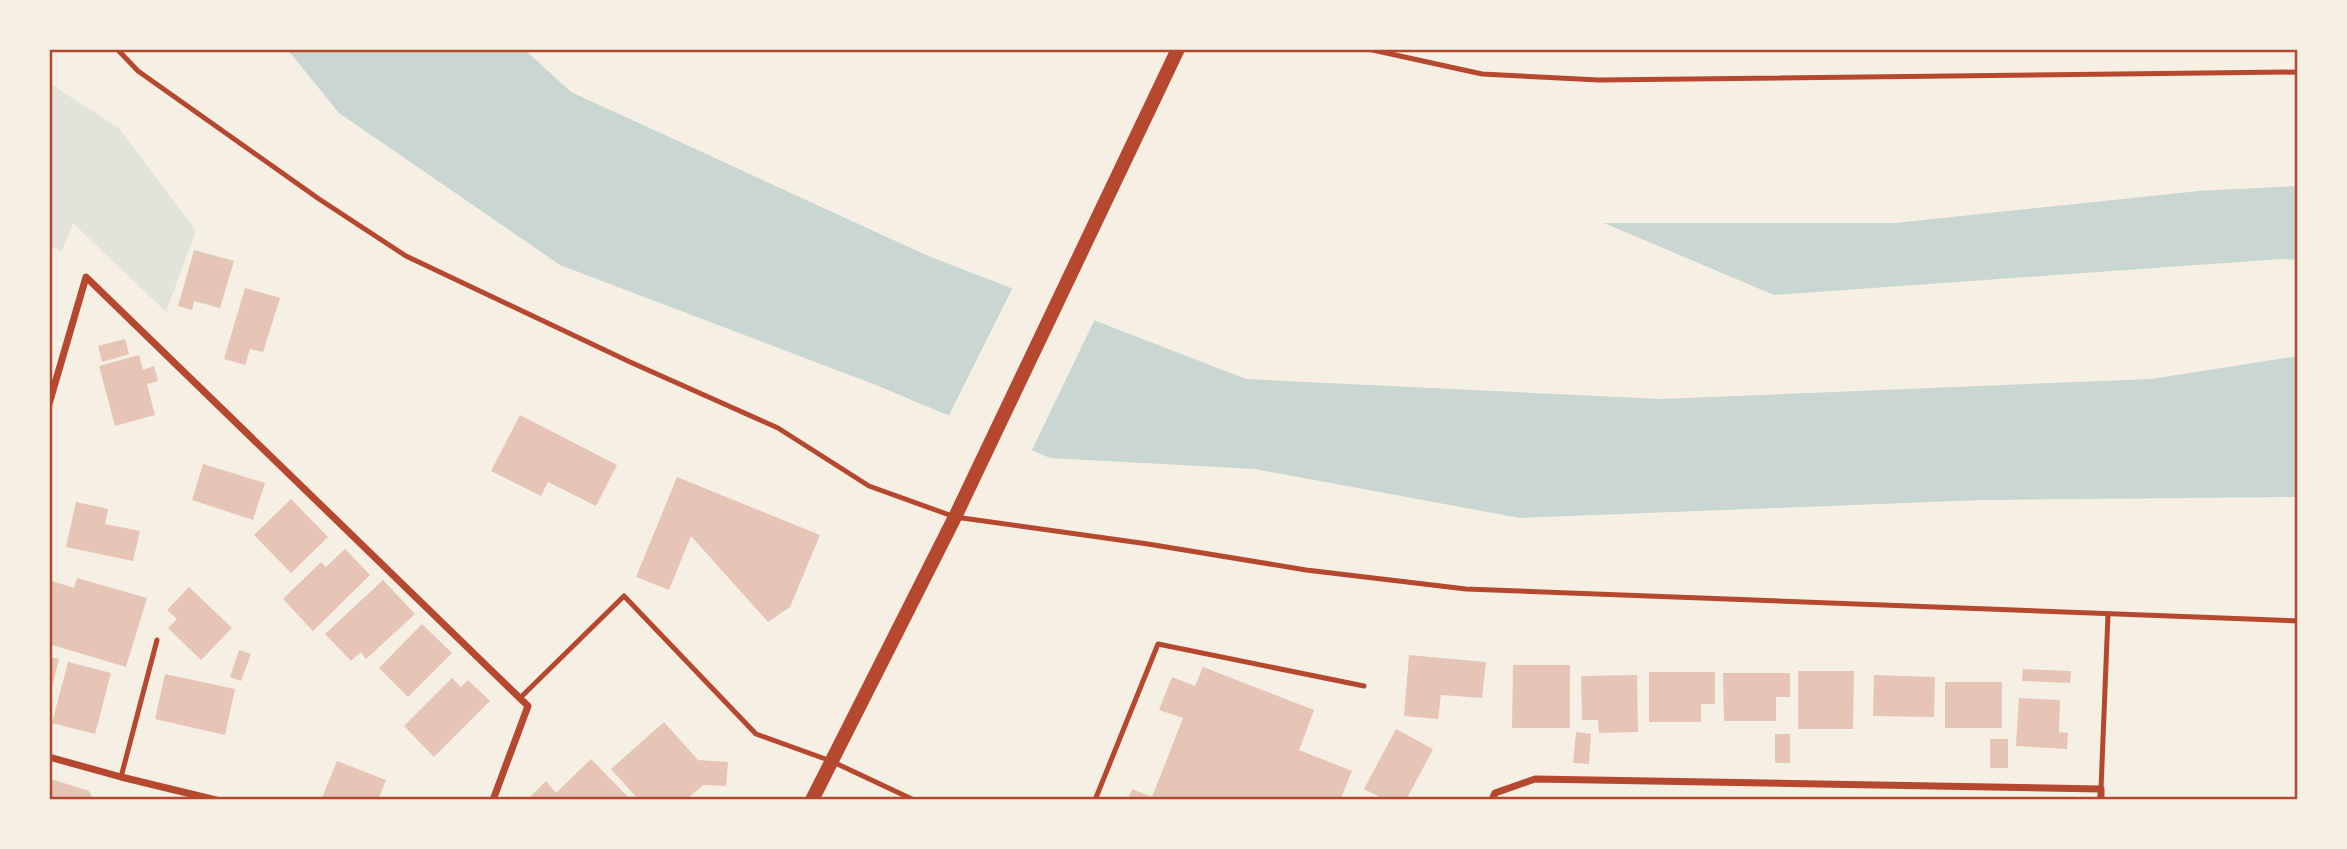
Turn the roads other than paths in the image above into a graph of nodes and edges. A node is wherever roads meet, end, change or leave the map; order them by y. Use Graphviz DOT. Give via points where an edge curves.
graph roads {
  1 [pos="117,49"];
  2 [pos="1178,49"];
  3 [pos="1368,49"];
  4 [pos="2298,72"];
  5 [pos="49,404"];
  6 [pos="954,517"];
  7 [pos="2108,614"];
  8 [pos="2298,621"];
  9 [pos="157,640"];
  10 [pos="1364,687"];
  11 [pos="520,698"];
  12 [pos="49,757"];
  13 [pos="831,761"];
  14 [pos="121,777"];
  15 [pos="2101,789"];
  16 [pos="216,800"];
  17 [pos="492,800"];
  18 [pos="813,800"];
  19 [pos="914,800"];
  20 [pos="1095,800"];
  21 [pos="1492,800"];
  22 [pos="2101,800"];
  1 -- 6 [label="lane" via="138,71 406,256 778,428 869,486"];
  2 -- 6 [label="main road"];
  3 -- 4 [label="lane" via="1482,74 1599,80"];
  5 -- 11 [label="street" via="86,278"];
  6 -- 7 [label="lane" via="1466,589"];
  6 -- 13 [label="main road"];
  7 -- 8 [label="lane"];
  7 -- 15 [label="lane"];
  9 -- 14 [label="lane"];
  10 -- 20 [label="lane" via="1158,644"];
  11 -- 13 [label="lane" via="624,596 756,734"];
  11 -- 17 [label="street" via="528,706"];
  12 -- 14 [label="street"];
  13 -- 18 [label="main road"];
  13 -- 19 [label="lane"];
  14 -- 16 [label="street"];
  15 -- 21 [label="street" via="1535,779 1495,793"];
  15 -- 22 [label="street"];
}
